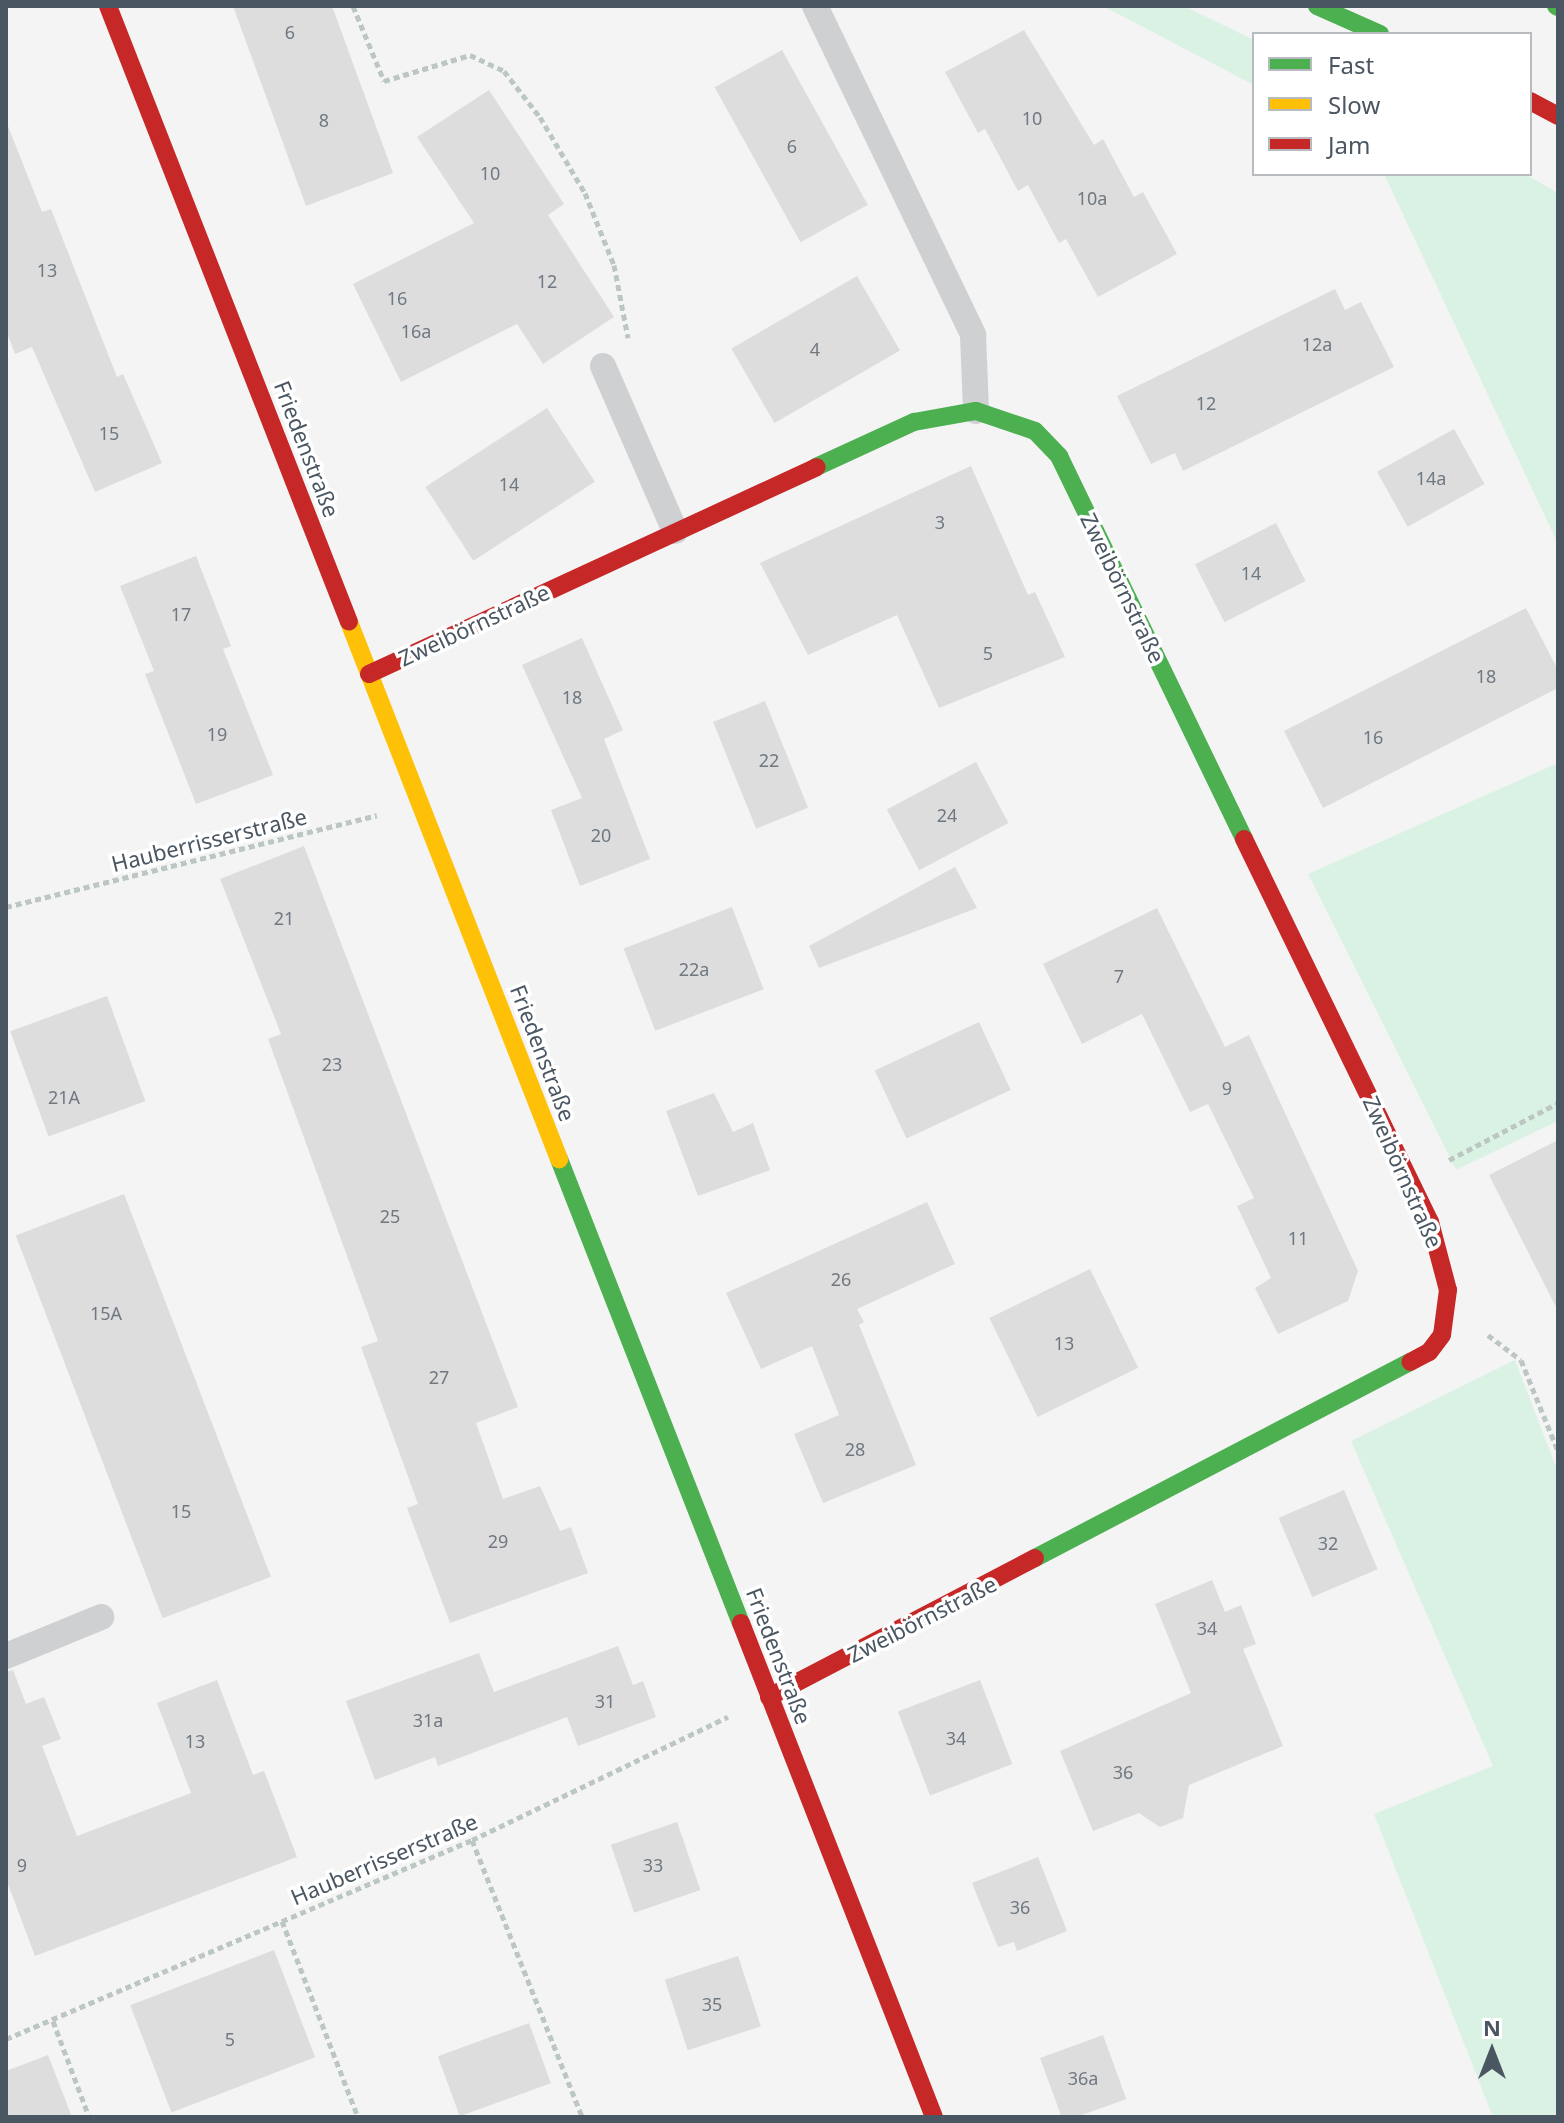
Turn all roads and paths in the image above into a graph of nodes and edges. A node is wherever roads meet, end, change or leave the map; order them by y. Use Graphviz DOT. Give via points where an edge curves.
graph roads {
  1 [pos="108,6"];
  2 [pos="353,6"];
  3 [pos="815,6"];
  4 [pos="1317,6"];
  5 [pos="1368,6"];
  6 [pos="1386,27"];
  7 [pos="1532,102"];
  8 [pos="1558,116"];
  9 [pos="607,375"];
  10 [pos="976,411"];
  11 [pos="675,531"];
  12 [pos="369,674"];
  13 [pos="420,804"];
  14 [pos="6,907"];
  15 [pos="1558,1103"];
  16 [pos="1410,1181"];
  17 [pos="1446,1318"];
  18 [pos="1558,1451"];
  19 [pos="101,1617"];
  20 [pos="6,1656"];
  21 [pos="769,1697"];
  22 [pos="472,1840"];
  23 [pos="282,1921"];
  24 [pos="53,2021"];
  25 [pos="6,2039"];
  26 [pos="89,2117"];
  27 [pos="358,2117"];
  28 [pos="582,2117"];
  29 [pos="934,2117"];
  1 -- 12 [label="main road, Friedenstraße"];
  2 -- 9 [label="path" via="384,81 470,55 504,71 540,117 585,193 614,265 628,338"];
  3 -- 10 [label="lane" via="973,335"];
  4 -- 6 [label="main road"];
  5 -- 6 [label="main road"];
  7 -- 8 [label="main road"];
  9 -- 11 [label="lane"];
  10 -- 11 [label="main road, Zweibörnstraße" via="914,422"];
  10 -- 16 [label="main road, Zweibörnstraße" via="1035,431 1059,456"];
  11 -- 12 [label="main road, Zweibörnstraße"];
  12 -- 13 [label="main road, Friedenstraße"];
  13 -- 14 [label="path, Hauberrisserstraße"];
  13 -- 21 [label="main road, Friedenstraße"];
  15 -- 16 [label="path"];
  16 -- 17 [label="main road, Zweibörnstraße" via="1442,1259"];
  17 -- 18 [label="path" via="1488,1335 1521,1360"];
  17 -- 21 [label="main road, Zweibörnstraße" via="1442,1335 1429,1352 1406,1368"];
  19 -- 20 [label="lane"];
  21 -- 22 [label="path, Hauberrisserstraße"];
  21 -- 29 [label="main road, Friedenstraße"];
  22 -- 23 [label="path, Hauberrisserstraße"];
  22 -- 28 [label="path"];
  23 -- 24 [label="path, Hauberrisserstraße"];
  23 -- 27 [label="path"];
  24 -- 25 [label="path, Hauberrisserstraße"];
  24 -- 26 [label="path"];
}
